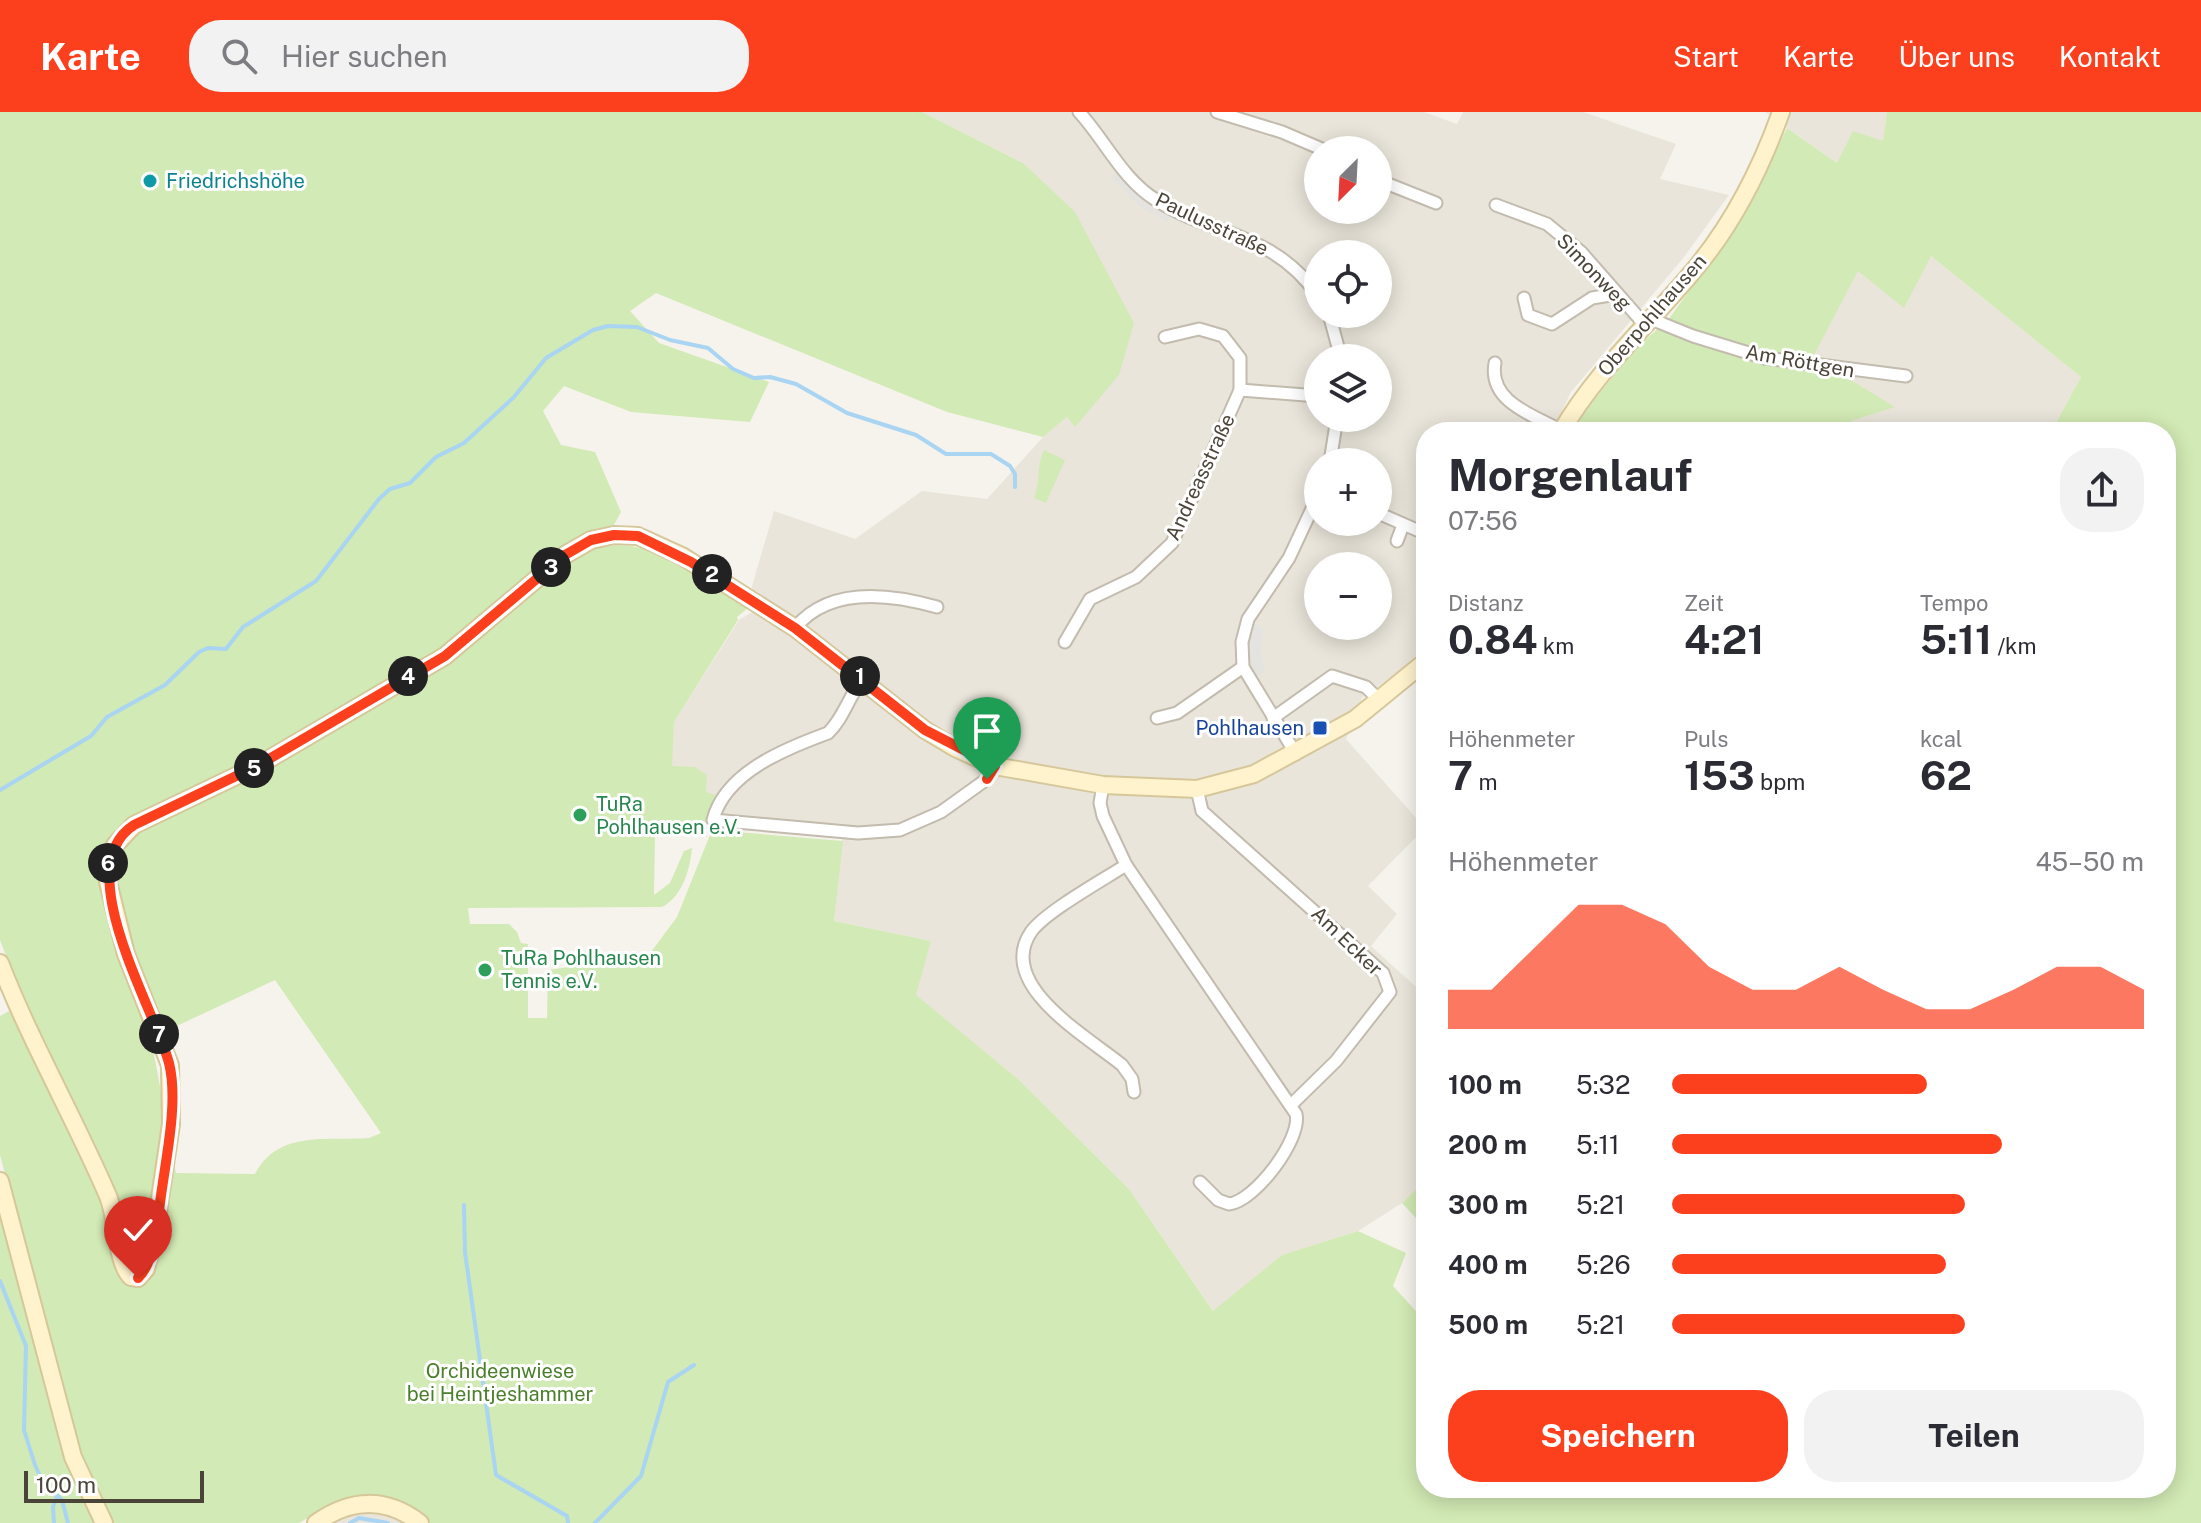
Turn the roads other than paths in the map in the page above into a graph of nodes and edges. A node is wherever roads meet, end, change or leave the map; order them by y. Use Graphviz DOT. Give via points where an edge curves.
graph roads {
  1 [pos="1079,112"];
  2 [pos="1217,112"];
  3 [pos="1781,112"];
  4 [pos="1304,141"];
  5 [pos="1392,186"];
  6 [pos="1436,203"];
  7 [pos="1496,205"];
  8 [pos="1304,280"];
  9 [pos="1616,294"];
  10 [pos="1524,298"];
  11 [pos="1648,322"];
  12 [pos="1165,337"];
  13 [pos="1495,363"];
  14 [pos="1906,376"];
  15 [pos="1240,390"];
  16 [pos="1304,395"];
  17 [pos="1544,422"];
  18 [pos="1567,422"];
  19 [pos="1392,520"];
  20 [pos="1403,525"];
  21 [pos="1304,526"];
  22 [pos="1416,530"];
  23 [pos="1397,541"];
  24 [pos="937,607"];
  25 [pos="795,628"];
  26 [pos="1065,642"];
  27 [pos="1243,667"];
  28 [pos="1416,670"];
  29 [pos="863,679"];
  30 [pos="1380,701"];
  31 [pos="1157,718"];
  32 [pos="1273,718"];
  33 [pos="1296,754"];
  34 [pos="995,766"];
  35 [pos="1103,785"];
  36 [pos="1197,789"];
  37 [pos="1126,865"];
  38 [pos="0,963"];
  39 [pos="1134,1092"];
  40 [pos="1292,1104"];
  41 [pos="0,1181"];
  42 [pos="1200,1182"];
  43 [pos="104,1523"];
  44 [pos="316,1523"];
  45 [pos="420,1523"];
  1 -- 8 [label="street, Paulusstraße" via="1141,189 1172,209 1267,247"];
  2 -- 4 [label="street"];
  3 -- 11 [label="street, Oberpohlhausen" via="1733,214 1691,274"];
  5 -- 6 [label="street"];
  7 -- 9 [label="street, Simonweg" via="1547,224 1581,252"];
  9 -- 10 [label="street, Oberpohlhausen" via="1592,298 1552,324 1528,315"];
  9 -- 11 [label="street, Simonweg"];
  11 -- 14 [label="street, Am Röttgen" via="1765,358"];
  11 -- 18 [label="street, Oberpohlhausen" via="1586,391"];
  12 -- 15 [label="street" via="1199,329 1223,336 1240,358"];
  13 -- 17 [label="street, Oberpohlhausen" via="1495,387 1504,398"];
  15 -- 16 [label="street, Andreasstraße"];
  15 -- 26 [label="street, Andreasstraße" via="1172,543 1136,577 1090,599"];
  19 -- 20 [label="street"];
  20 -- 22 [label="street"];
  20 -- 23 [label="street"];
  21 -- 27 [label="street" via="1248,619"];
  24 -- 25 [label="street" via="885,595 856,597 819,607"];
  25 -- 29 [label="street"];
  25 -- 38 [label="street" via="682,556 638,536 591,540 565,555 445,656 257,766 124,832 108,862 108,882 126,954 170,1065 171,1124 156,1225 146,1269 138,1278 123,1266 110,1201"];
  27 -- 31 [label="street" via="1177,713"];
  27 -- 32 [label="street"];
  28 -- 30 [label="street"];
  29 -- 34 [label="street" via="925,730"];
  29 -- 34 [label="street" via="847,698 836,726 768,758 720,801 713,820 858,833 900,830 941,812 987,779"];
  30 -- 32 [label="street" via="1366,687 1332,676"];
  30 -- 33 [label="street"];
  32 -- 33 [label="street"];
  33 -- 36 [label="street" via="1232,783"];
  34 -- 35 [label="street"];
  35 -- 36 [label="street"];
  35 -- 37 [label="street" via="1103,816"];
  36 -- 40 [label="street, Am Ecker" via="1202,811 1383,973 1388,984 1390,992 1366,1026"];
  37 -- 39 [label="street" via="1031,931 1023,959 1029,987 1122,1065"];
  37 -- 40 [label="street"];
  40 -- 42 [label="street" via="1299,1124 1291,1142 1248,1197 1229,1204"];
  41 -- 43 [label="street" via="73,1457"];
  44 -- 45 [label="street" via="342,1508 367,1503 395,1508"];
}
